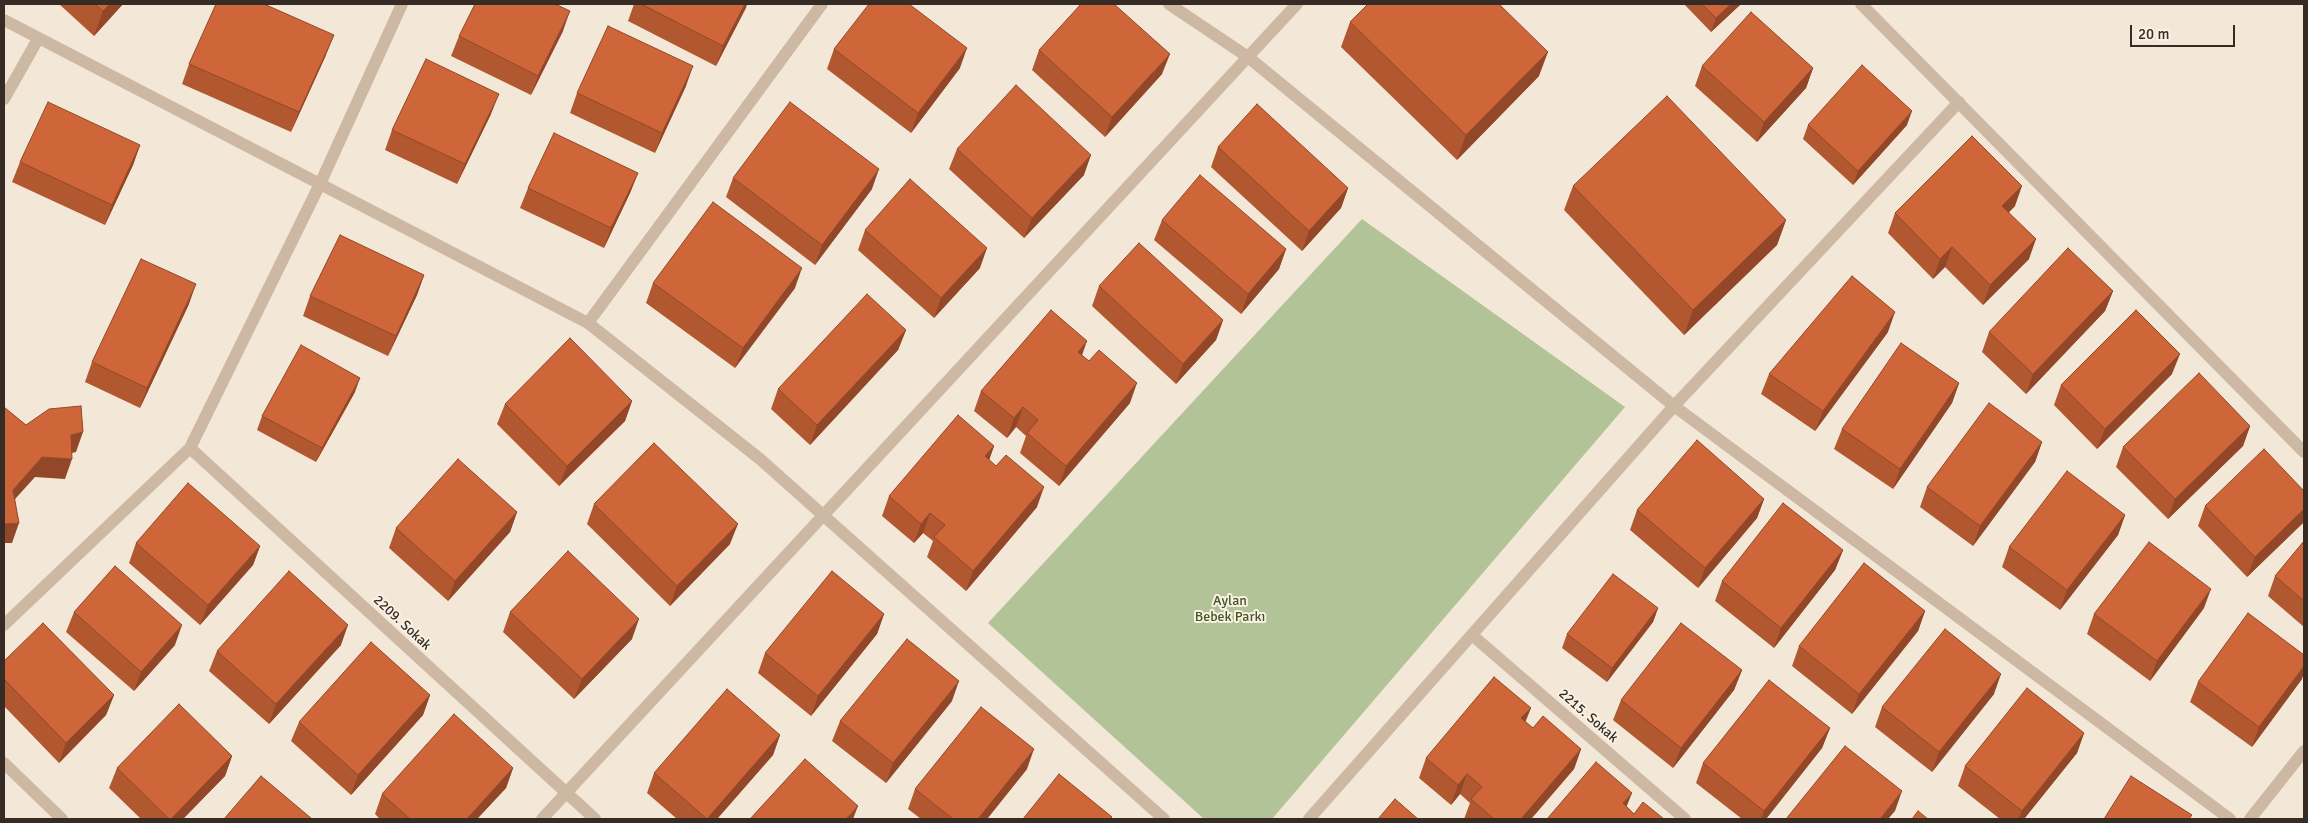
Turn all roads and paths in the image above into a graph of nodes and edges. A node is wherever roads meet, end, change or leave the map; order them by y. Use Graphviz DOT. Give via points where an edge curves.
graph roads {
  1 [pos="402,4"];
  2 [pos="822,4"];
  3 [pos="1169,4"];
  4 [pos="1297,4"];
  5 [pos="1861,4"];
  6 [pos="4,20"];
  7 [pos="38,38"];
  8 [pos="1248,57"];
  9 [pos="4,99"];
  10 [pos="1959,102"];
  11 [pos="320,184"];
  12 [pos="588,323"];
  13 [pos="1674,406"];
  14 [pos="190,448"];
  15 [pos="2304,452"];
  16 [pos="823,516"];
  17 [pos="4,625"];
  18 [pos="1472,635"];
  19 [pos="2304,751"];
  20 [pos="4,763"];
  21 [pos="566,794"];
  22 [pos="62,819"];
  23 [pos="542,819"];
  24 [pos="595,819"];
  25 [pos="1164,819"];
  26 [pos="1309,819"];
  27 [pos="1685,819"];
  28 [pos="2230,819"];
  29 [pos="2250,819"];
  1 -- 11 [label="street"];
  2 -- 12 [label="street"];
  3 -- 8 [label="street"];
  4 -- 8 [label="street"];
  5 -- 10 [label="street"];
  6 -- 7 [label="street"];
  7 -- 9 [label="street"];
  7 -- 11 [label="street"];
  8 -- 13 [label="street"];
  8 -- 16 [label="street"];
  10 -- 13 [label="street"];
  10 -- 15 [label="street"];
  11 -- 12 [label="street"];
  11 -- 14 [label="street"];
  12 -- 16 [label="street" via="760,459"];
  13 -- 18 [label="street"];
  13 -- 28 [label="street"];
  14 -- 17 [label="street"];
  14 -- 21 [label="street, 2209. Sokak"];
  16 -- 21 [label="street"];
  16 -- 25 [label="street"];
  18 -- 26 [label="street"];
  18 -- 27 [label="street, 2215. Sokak"];
  19 -- 29 [label="street"];
  20 -- 22 [label="street"];
  21 -- 23 [label="street"];
  21 -- 24 [label="street, 2209. Sokak"];
}
